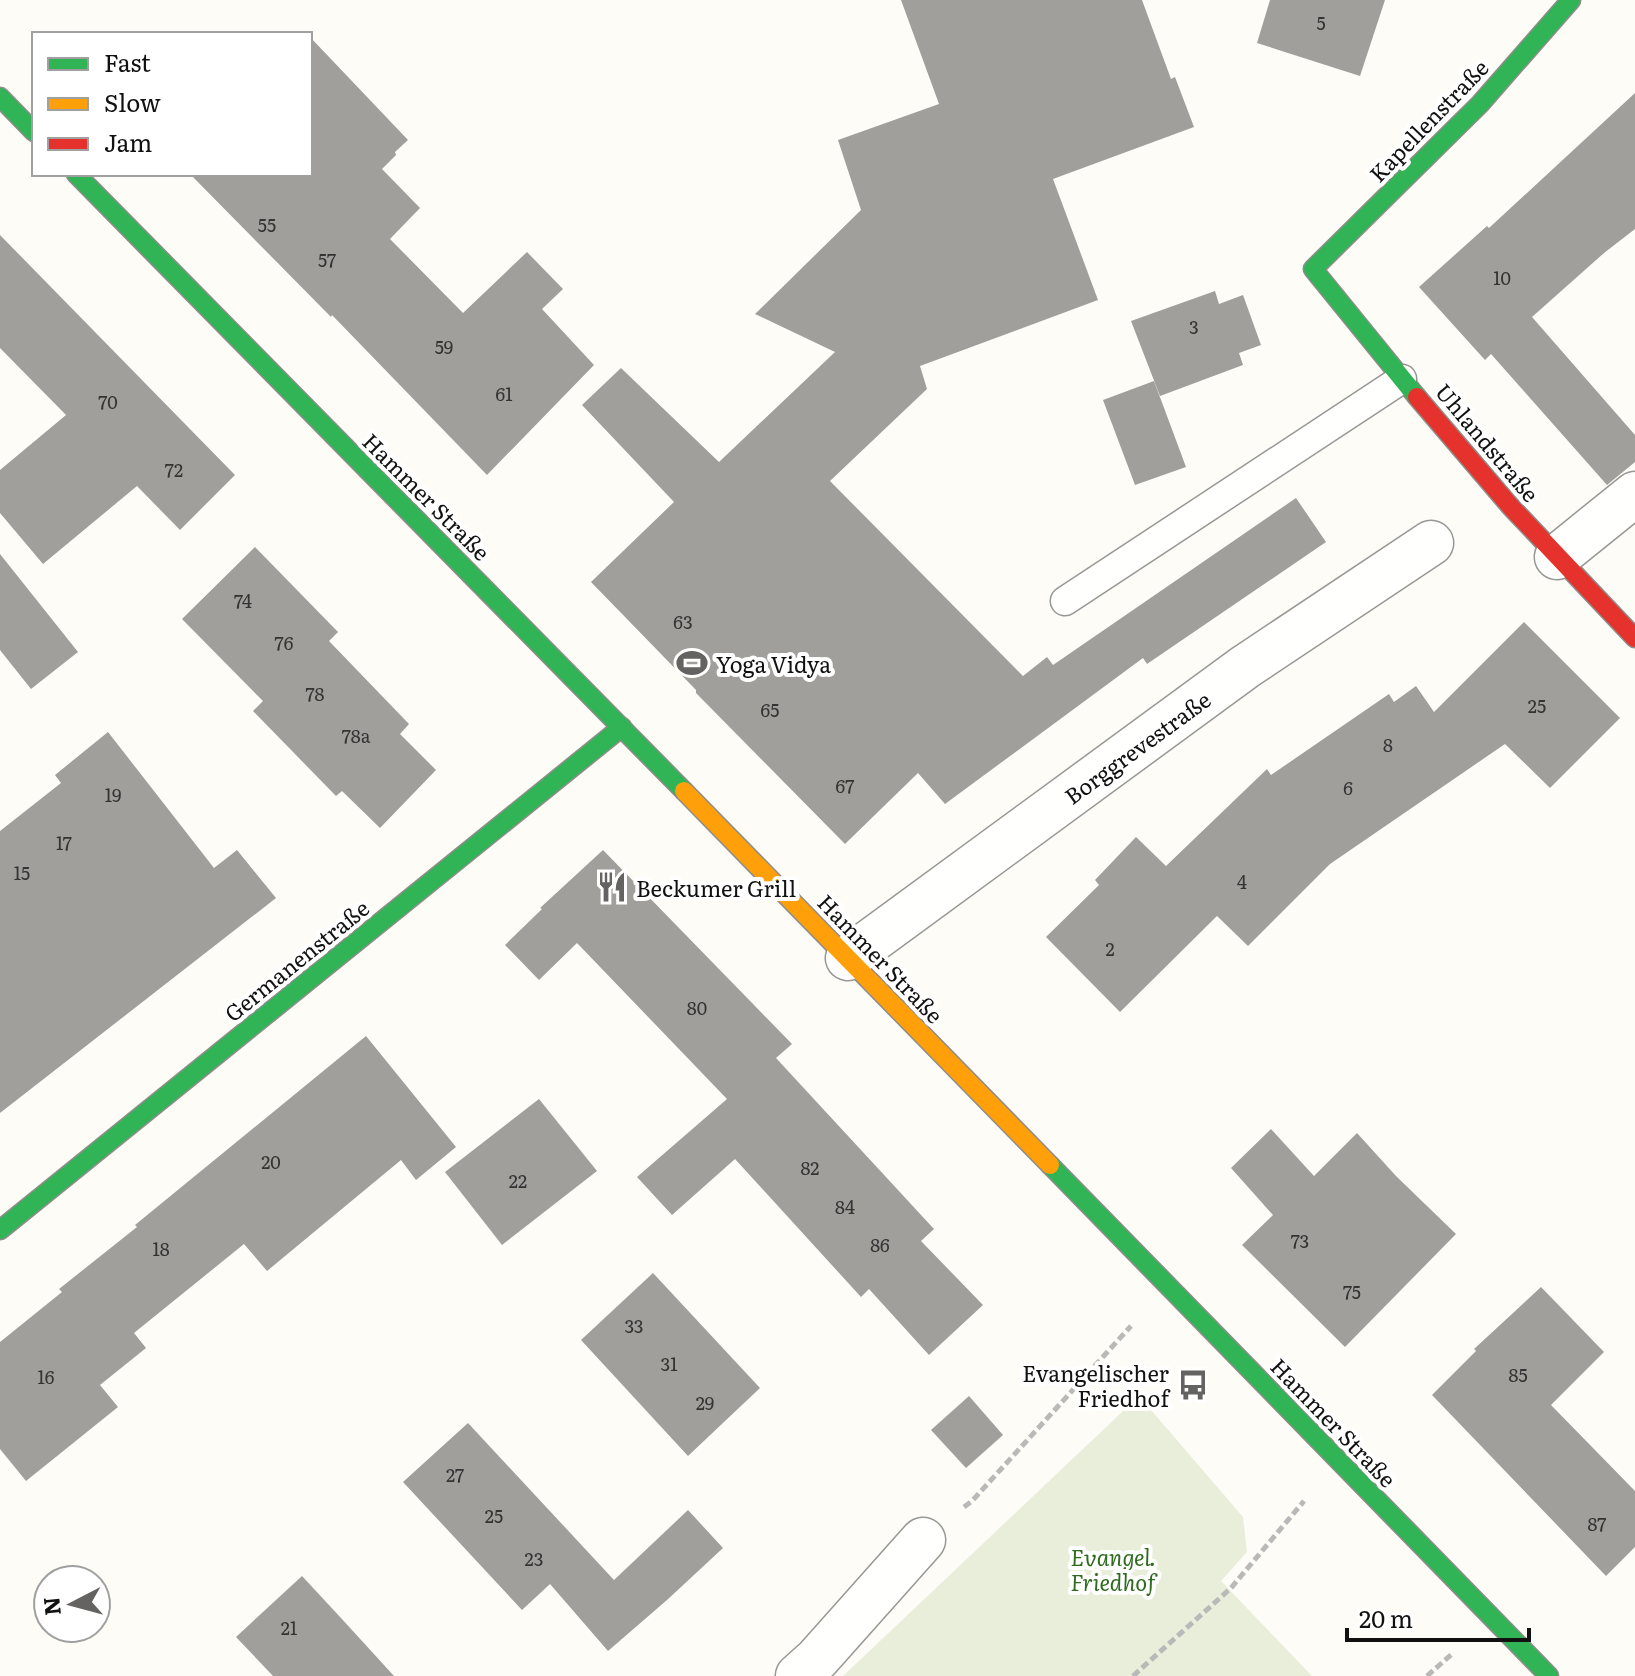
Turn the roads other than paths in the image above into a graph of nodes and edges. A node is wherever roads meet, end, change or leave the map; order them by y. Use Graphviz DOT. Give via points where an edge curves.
graph roads {
  1 [pos="1571,0"];
  2 [pos="0,97"];
  3 [pos="32,130"];
  4 [pos="78,176"];
  5 [pos="1313,269"];
  6 [pos="1402,379"];
  7 [pos="1635,494"];
  8 [pos="1431,543"];
  9 [pos="1557,557"];
  10 [pos="1065,601"];
  11 [pos="1635,638"];
  12 [pos="622,727"];
  13 [pos="848,958"];
  14 [pos="0,1230"];
  15 [pos="923,1540"];
  16 [pos="798,1676"];
  17 [pos="1549,1676"];
  1 -- 5 [label="main road, Kapellenstraße" via="1480,104"];
  2 -- 3 [label="main road"];
  4 -- 12 [label="main road, Hammer Straße"];
  5 -- 6 [label="main road, Uhlandstraße"];
  6 -- 9 [label="main road, Uhlandstraße"];
  6 -- 10 [label="lane"];
  7 -- 9 [label="street"];
  8 -- 13 [label="street, Borggrevestraße" via="1245,667"];
  9 -- 11 [label="main road, Uhlandstraße"];
  12 -- 13 [label="main road, Hammer Straße"];
  12 -- 14 [label="main road, Germanenstraße"];
  13 -- 17 [label="main road, Hammer Straße"];
  15 -- 16 [label="street"];
}
